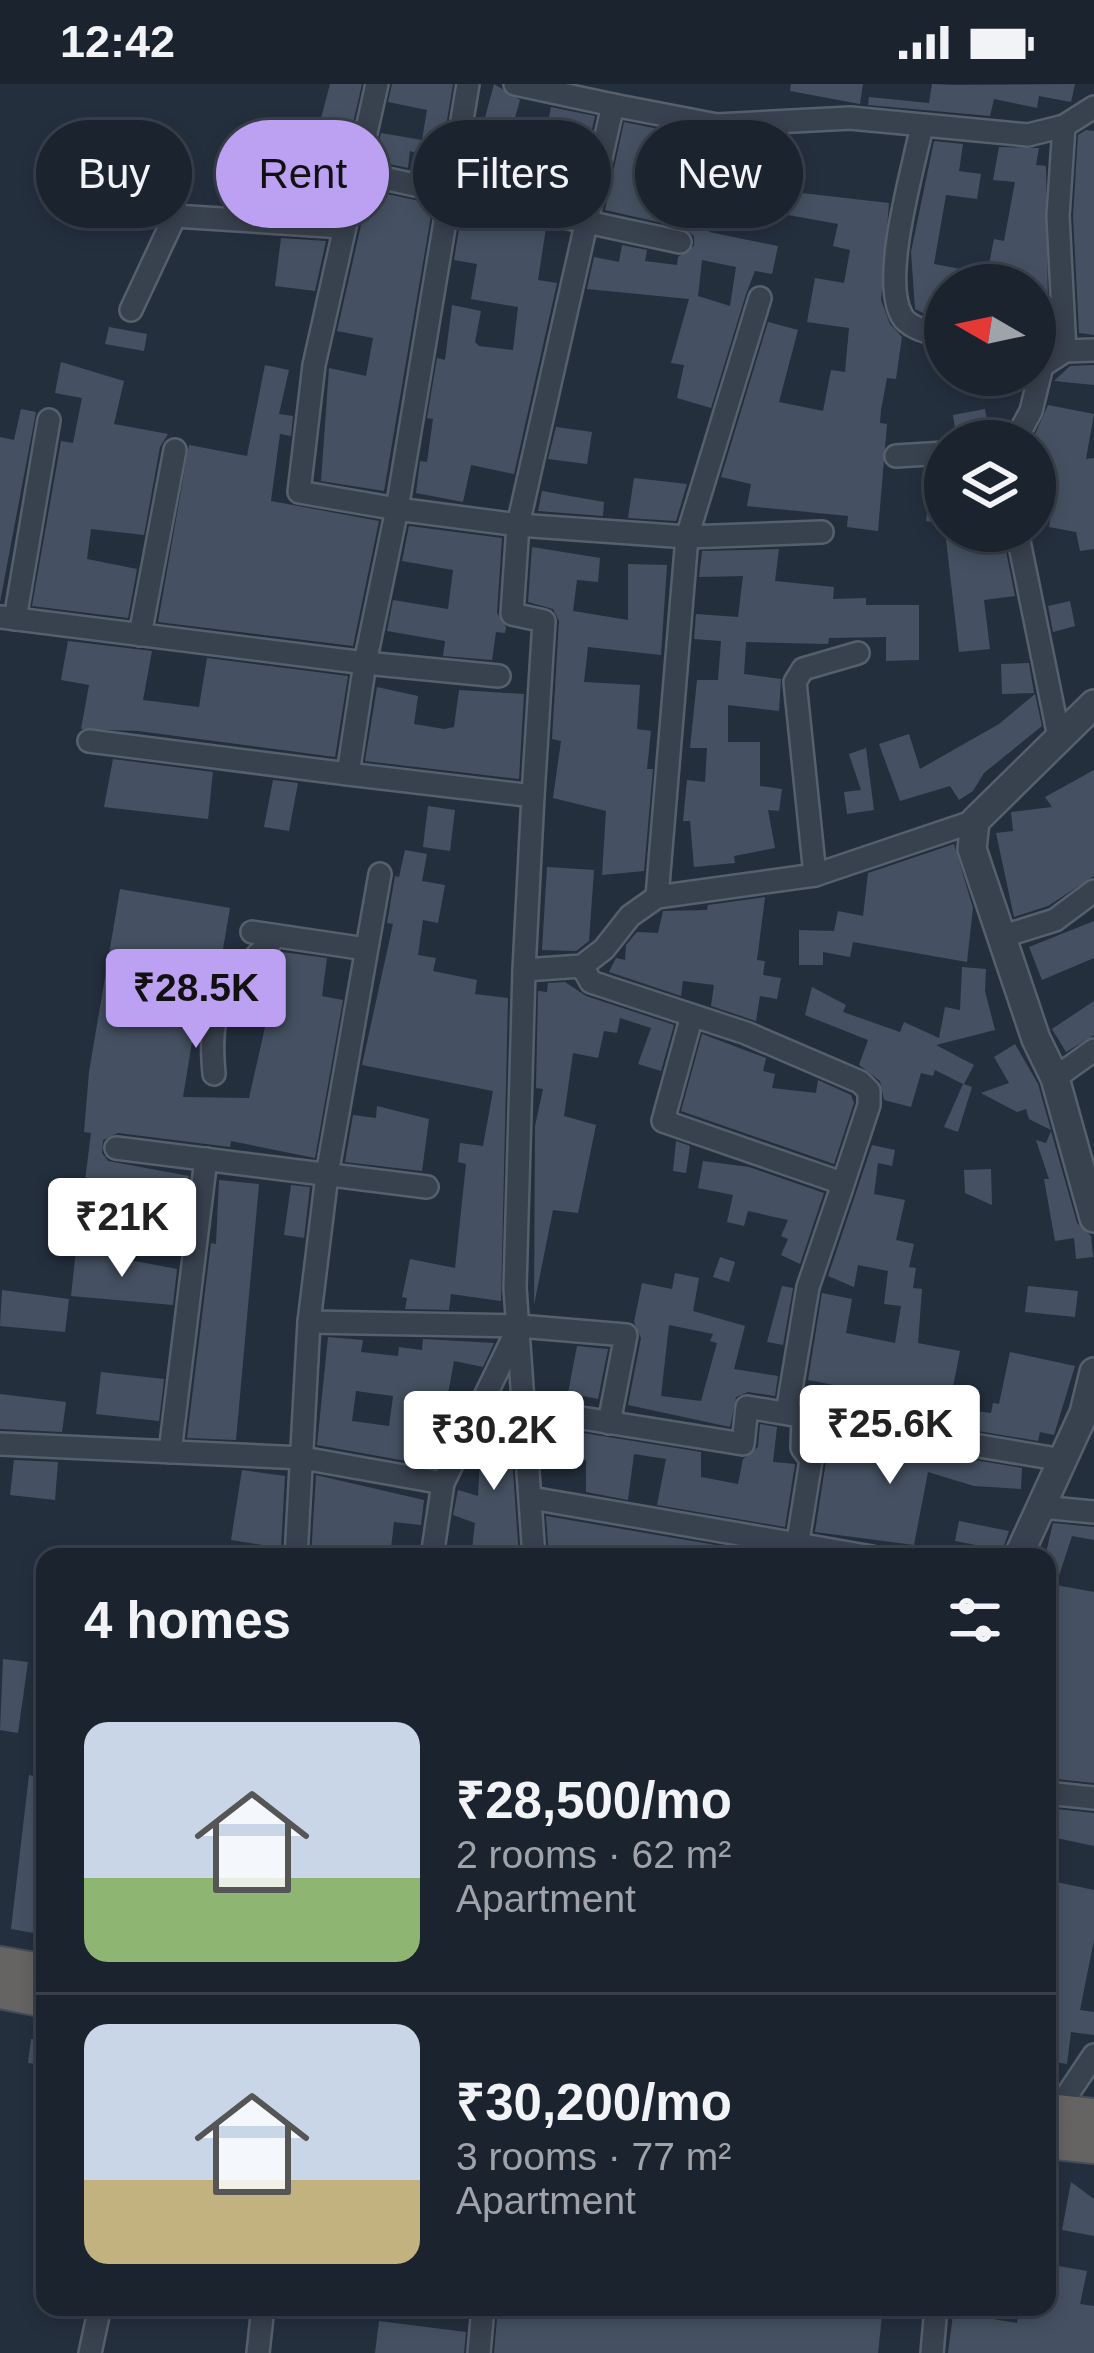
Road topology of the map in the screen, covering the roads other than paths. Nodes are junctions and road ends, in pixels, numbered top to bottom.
1 (377, 84) edge
2 (468, 84) edge
3 (515, 84) edge
4 (584, 91) edge
5 (614, 105) junction
6 (1094, 107) edge
7 (368, 120) edge
8 (463, 120) edge
9 (610, 120) edge
10 (922, 125) junction
11 (1064, 126) junction
12 (216, 218) edge
13 (343, 228) edge
14 (446, 228) edge
15 (585, 228) edge
16 (607, 228) edge
17 (680, 242) dead end
18 (760, 298) dead end
19 (131, 310) dead end
20 (924, 327) edge
21 (1094, 350) edge
22 (1065, 351) junction
23 (1056, 356) edge
24 (49, 420) dead end
25 (175, 451) dead end
26 (924, 454) edge
27 (896, 456) dead end
28 (397, 508) junction
29 (518, 525) junction
30 (822, 532) dead end
31 (687, 537) junction
32 (1021, 552) edge
33 (8, 618) edge
34 (140, 635) junction
35 (858, 653) dead end
36 (364, 663) junction
37 (499, 676) dead end
38 (1094, 704) edge
39 (1059, 737) junction
40 (89, 741) dead end
41 (348, 774) junction
42 (533, 796) junction
43 (975, 821) junction
44 (380, 874) dead end
45 (815, 875) junction
46 (1094, 891) edge
47 (657, 897) junction
48 (251, 932) dead end
49 (276, 936) junction
50 (1004, 936) junction
51 (366, 949) junction
52 (582, 965) junction
53 (524, 970) junction
54 (691, 1019) junction
55 (1094, 1050) edge
56 (214, 1074) dead end
57 (1055, 1078) junction
58 (116, 1148) dead end
59 (206, 1159) junction
60 (327, 1175) junction
61 (1090, 1181) edge
62 (427, 1187) dead end
63 (842, 1190) junction
64 (1094, 1218) edge
65 (309, 1322) junction
66 (519, 1326) junction
67 (1094, 1372) edge
68 (526, 1409) junction
69 (795, 1414) junction
70 (609, 1423) junction
71 (0, 1444) edge
72 (170, 1452) junction
73 (303, 1458) junction
74 (1063, 1460) junction
75 (443, 1483) junction
76 (531, 1498) junction
77 (1041, 1507) junction
78 (1094, 1512) edge
79 (796, 1547) junction
80 (297, 1548) edge
81 (433, 1548) edge
82 (534, 1548) edge
83 (804, 1548) edge
84 (1022, 1548) edge
85 (1056, 1794) edge
86 (1094, 1798) edge
87 (0, 1965) edge
88 (36, 1971) edge
89 (0, 1990) edge
90 (36, 1997) edge
91 (1094, 2055) edge
92 (1056, 2112) edge
93 (1094, 2117) edge
94 (1056, 2120) edge
95 (1056, 2124) edge
96 (1094, 2145) edge
97 (98, 2316) edge
98 (262, 2316) edge
99 (482, 2316) edge
100 (935, 2316) edge
101 (90, 2353) edge
102 (258, 2353) edge
103 (478, 2353) edge
104 (932, 2353) edge

1 - 7 street
2 - 8 street
3 - 4 street
4 - 5 street
5 - 9 street
5 - 10 street
6 - 11 street
10 - 11 street
10 - 20 street
11 - 22 street
12 - 19 street
13 - 28 street
14 - 28 street
15 - 29 street
16 - 17 street
18 - 31 street
21 - 22 street
22 - 23 street
24 - 33 street
25 - 34 street
26 - 27 street
28 - 29 street
28 - 36 street
29 - 31 street
29 - 42 street
30 - 31 street
31 - 47 street
32 - 39 street
33 - 34 street
34 - 36 street
35 - 45 street
36 - 37 street
36 - 41 street
38 - 39 street
39 - 43 street
40 - 41 street
41 - 42 street
42 - 53 street
43 - 45 street
43 - 50 street
44 - 51 street
45 - 47 street
46 - 50 street
47 - 52 street
48 - 49 street
49 - 51 street
49 - 56 street
50 - 57 street
51 - 60 street
52 - 53 street
52 - 54 street
53 - 66 street
54 - 63 street
54 - 63 street
55 - 57 street
57 - 61 street
58 - 59 street
59 - 60 street
59 - 72 street
60 - 62 street
60 - 65 street
61 - 64 street
63 - 69 street
65 - 66 street
65 - 73 street
66 - 68 street
66 - 70 street
66 - 75 street
67 - 74 street
68 - 70 street
68 - 76 street
69 - 70 street
69 - 74 street
69 - 79 street
71 - 72 street
72 - 73 street
73 - 75 street
73 - 80 street
74 - 77 street
75 - 81 street
76 - 79 street
76 - 82 street
77 - 78 street
77 - 84 street
79 - 83 street
85 - 86 street
87 - 88 highway
89 - 90 highway
91 - 92 street
93 - 94 highway
95 - 96 highway
97 - 101 street
98 - 102 street
99 - 103 street
100 - 104 street

